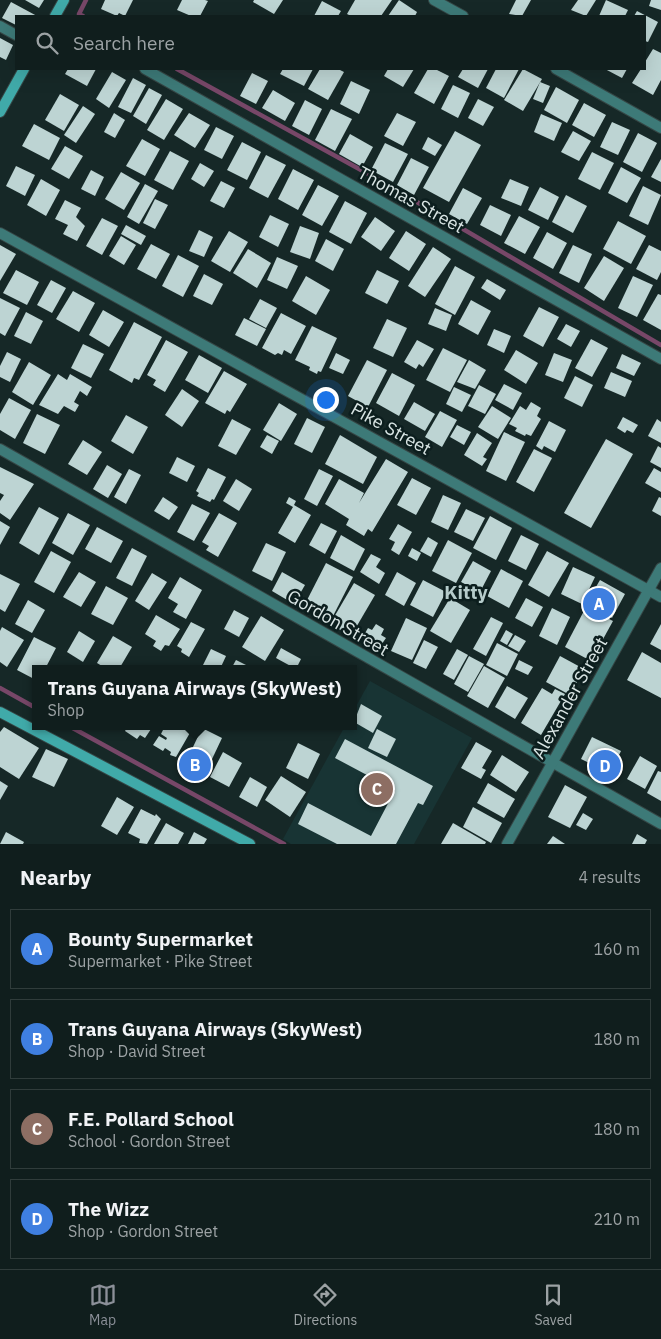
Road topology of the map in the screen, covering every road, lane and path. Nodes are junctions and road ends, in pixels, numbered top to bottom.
1 (64, 0) edge
2 (434, 0) edge
3 (56, 15) edge
4 (461, 15) edge
5 (0, 26) edge
6 (15, 35) edge
7 (23, 70) edge
8 (147, 70) edge
9 (558, 70) edge
10 (0, 112) edge
11 (661, 128) edge
12 (0, 232) edge
13 (661, 359) edge
14 (0, 449) edge
15 (661, 568) edge
16 (649, 590) junction
17 (661, 597) edge
18 (0, 712) edge
19 (32, 729) edge
20 (34, 730) edge
21 (553, 763) junction
22 (661, 824) edge
23 (250, 844) edge
24 (507, 844) edge

1 - 3 street
2 - 4 street
5 - 6 street
7 - 10 street
8 - 13 street, Thomas Street
9 - 11 street
12 - 16 street, Pike Street
14 - 21 street, Gordon Street
15 - 16 street, Alexander Street
16 - 17 street, Pike Street
16 - 21 street, Alexander Street
18 - 19 street
20 - 23 street
21 - 22 street, Gordon Street
21 - 24 street, Alexander Street

